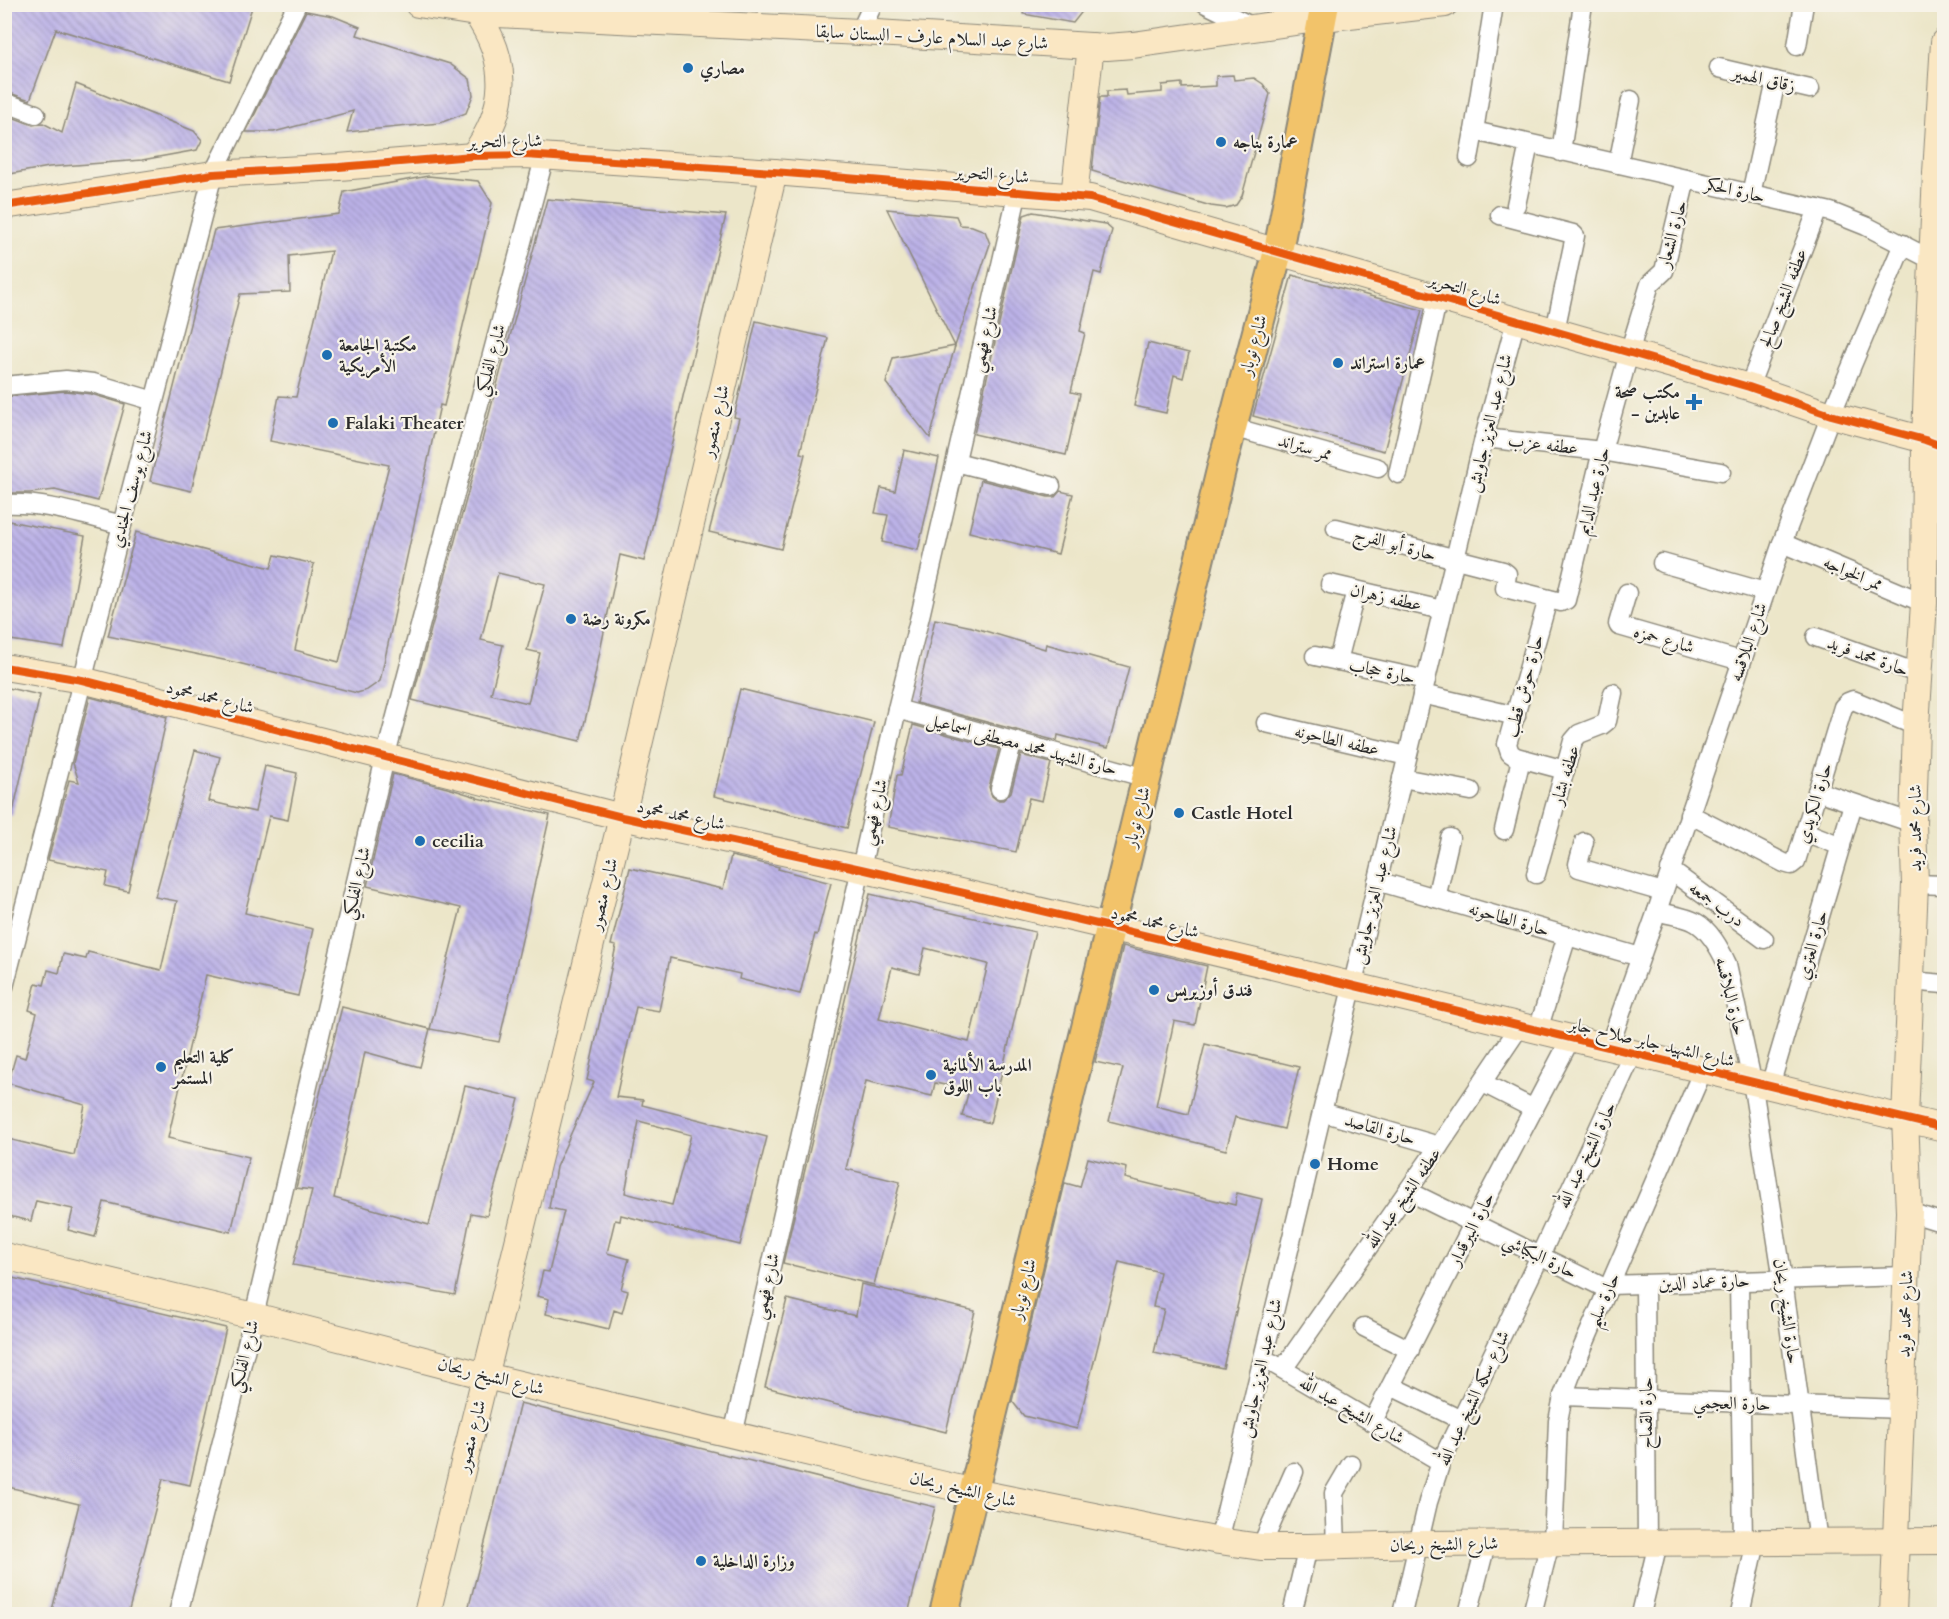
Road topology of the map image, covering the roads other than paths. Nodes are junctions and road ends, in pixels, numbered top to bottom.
1 (297, 4) edge
2 (418, 4) edge
3 (873, 4) edge
4 (1206, 4) edge
5 (1445, 4) edge
6 (1494, 4) edge
7 (1583, 4) edge
8 (1804, 4) edge
9 (463, 9) edge
10 (573, 11) edge
11 (1324, 11) edge
12 (1255, 28) junction
13 (860, 32) junction
14 (1944, 42) edge
15 (1091, 46) junction
16 (1797, 46) dead end
17 (1719, 68) dead end
18 (1776, 81) junction
19 (1810, 89) dead end
20 (1631, 100) dead end
21 (4, 102) edge
22 (36, 114) dead end
23 (1474, 131) junction
24 (1529, 144) junction
25 (1562, 152) junction
26 (545, 155) junction
27 (473, 156) junction
28 (1469, 158) dead end
29 (1618, 164) junction
30 (774, 172) junction
31 (213, 174) junction
32 (1686, 179) junction
33 (1018, 191) junction
34 (1751, 194) junction
35 (1074, 196) junction
36 (1516, 205) dead end
37 (4, 206) edge
38 (1818, 209) junction
39 (1500, 215) dead end
40 (1903, 244) junction
41 (1278, 251) junction
42 (1932, 260) junction
43 (1437, 297) junction
44 (1516, 320) junction
45 (1555, 331) junction
46 (1629, 353) junction
47 (1936, 357) edge
48 (4, 386) edge
49 (1749, 387) junction
50 (154, 401) junction
51 (1831, 415) junction
52 (1232, 427) junction
53 (1484, 438) junction
54 (1935, 443) edge
55 (1602, 451) junction
56 (956, 462) junction
57 (1378, 468) dead end
58 (1721, 472) dead end
59 (1398, 474) dead end
60 (1051, 486) dead end
61 (4, 504) edge
62 (122, 525) junction
63 (1336, 528) dead end
64 (1782, 543) junction
65 (1455, 559) junction
66 (1662, 563) dead end
67 (1330, 584) dead end
68 (1356, 590) junction
69 (1765, 592) junction
70 (1627, 593) dead end
71 (1548, 599) junction
72 (1924, 603) junction
73 (1442, 610) junction
74 (1816, 637) dead end
75 (1314, 656) dead end
76 (1742, 661) junction
77 (1338, 662) junction
78 (4, 667) edge
79 (1920, 675) junction
80 (82, 680) junction
81 (1424, 687) junction
82 (1613, 693) dead end
83 (897, 710) junction
84 (1516, 716) junction
85 (1266, 723) dead end
86 (1916, 726) junction
87 (1014, 741) junction
88 (1407, 756) junction
89 (385, 758) junction
90 (1521, 759) junction
91 (1565, 771) junction
92 (1147, 778) junction
93 (1402, 778) junction
94 (1000, 789) dead end
95 (1471, 791) dead end
96 (1817, 791) junction
97 (1853, 804) junction
98 (1689, 814) junction
99 (621, 817) junction
100 (1913, 823) junction
101 (1504, 830) dead end
102 (1805, 832) junction
103 (1450, 838) dead end
104 (1584, 842) dead end
105 (1841, 846) junction
106 (861, 869) junction
107 (1670, 870) junction
108 (1536, 874) dead end
109 (1377, 881) junction
110 (1915, 884) junction
111 (1944, 885) edge
112 (1663, 892) junction
113 (1436, 898) junction
114 (1657, 911) junction
115 (1110, 927) junction
116 (1567, 936) junction
117 (1764, 939) dead end
118 (1641, 957) junction
119 (1910, 981) junction
120 (1944, 984) edge
121 (1352, 985) junction
122 (4, 987) edge
123 (1529, 1028) junction
124 (1571, 1038) junction
125 (1621, 1050) junction
126 (1703, 1070) junction
127 (1483, 1083) junction
128 (1761, 1083) junction
129 (1534, 1109) junction
130 (1322, 1112) junction
131 (1905, 1118) junction
132 (1944, 1128) edge
133 (1439, 1146) junction
134 (1408, 1191) junction
135 (1909, 1212) junction
136 (1944, 1223) edge
137 (1473, 1224) junction
138 (4, 1256) edge
139 (1540, 1256) junction
140 (1907, 1276) junction
141 (1783, 1280) junction
142 (1738, 1281) junction
143 (1645, 1284) junction
144 (1608, 1287) junction
145 (254, 1316) junction
146 (1364, 1327) dead end
147 (1410, 1350) junction
148 (1263, 1358) junction
149 (1283, 1369) junction
150 (486, 1376) junction
151 (1391, 1386) junction
152 (1563, 1396) junction
153 (1646, 1400) junction
154 (1742, 1403) junction
155 (1800, 1406) junction
156 (1901, 1409) junction
157 (1461, 1420) junction
158 (1373, 1421) junction
159 (733, 1435) junction
160 (1441, 1462) junction
161 (1351, 1464) dead end
162 (1294, 1472) dead end
163 (974, 1492) junction
164 (1219, 1541) junction
165 (1944, 1541) edge
166 (1750, 1542) junction
167 (1818, 1542) junction
168 (1896, 1542) junction
169 (1551, 1543) junction
170 (1653, 1543) junction
171 (1419, 1544) junction
172 (1486, 1544) junction
173 (1336, 1546) junction
174 (1261, 1547) junction
175 (1308, 1547) junction
176 (178, 1614) edge
177 (427, 1614) edge
178 (944, 1614) edge
179 (1292, 1614) edge
180 (1402, 1614) edge
181 (1468, 1614) edge
182 (1532, 1614) edge
183 (1641, 1614) edge
184 (1740, 1614) edge
185 (1893, 1614) edge

1 - 31 street, شارع يوسف الجندي
2 - 9 street, شارع عبد السلام عارف - البستان سابقا
3 - 13 street
4 - 12 street
5 - 11 street, شارع عبد السلام عارف - البستان سابقا
6 - 23 street
7 - 25 street
8 - 16 street
9 - 10 street, شارع عبد السلام عارف - البستان سابقا
9 - 27 street
10 - 13 street, شارع عبد السلام عارف - البستان سابقا
11 - 12 street, شارع عبد السلام عارف - البستان سابقا
11 - 41 main road, شارع نوبار
12 - 15 street, شارع عبد السلام عارف - البستان سابقا
13 - 15 street, شارع عبد السلام عارف - البستان سابقا
14 - 42 street, شارع محمد فريد
15 - 35 street
17 - 18 street, زقاق الهمير
18 - 19 street, زقاق الهمير
18 - 34 street
20 - 29 street
21 - 22 street
23 - 24 street, حارة الحكر
23 - 28 street
24 - 25 street, حارة الحكر
24 - 36 street
25 - 29 street, حارة الحكر
26 - 27 street, شارع التحرير
26 - 30 street, شارع التحرير
26 - 89 street, شارع الفلكي
27 - 31 street, شارع التحرير
29 - 32 street, حارة الحكر
30 - 33 street, شارع التحرير
30 - 99 street, شارع منصور
31 - 37 street, شارع التحرير
31 - 50 street, شارع يوسف الجندي
32 - 34 street, حارة الحكر
32 - 46 street, حارة الشعار
33 - 35 street, شارع التحرير
33 - 56 street, شارع فهمي
34 - 38 street, حارة الحكر
35 - 41 street, شارع التحرير
38 - 40 street, حارة الحكر
38 - 49 street, عطفه الشيخ صالح
39 - 45 street
40 - 42 street, حارة الحكر
40 - 51 street, شارع البلاقسه
41 - 43 street, شارع التحرير
41 - 52 main road, شارع نوبار
42 - 47 street, شارع محمد فريد
43 - 44 street, شارع التحرير
43 - 59 street
44 - 45 street, شارع التحرير
44 - 53 street, شارع عبد العزيز جاويش
45 - 46 street, شارع التحرير
46 - 49 street, شارع التحرير
46 - 55 street, حارة عبد الدايم
47 - 54 street, شارع محمد فريد
48 - 50 street
49 - 51 street, شارع التحرير
50 - 62 street, شارع يوسف الجندي
51 - 54 street, شارع التحرير
51 - 64 street, شارع البلاقسه
52 - 57 street, ممر ستراند
52 - 92 main road, شارع نوبار
53 - 55 street, عطفه عزب
53 - 65 street, شارع عبد العزيز جاويش
54 - 72 street, شارع محمد فريد
55 - 58 street, عطفه عزب
55 - 71 street, حارة عبد الدايم
56 - 60 street
56 - 83 street, شارع فهمي
61 - 62 street
62 - 80 street, شارع يوسف الجندي
63 - 65 street, حارة أبو الفرج
64 - 69 street, شارع البلاقسه
64 - 72 street, ممر الخواجه
65 - 71 street, حارة أبو الفرج
65 - 73 street, شارع عبد العزيز جاويش
66 - 69 street
67 - 68 street, عطفه زهران
68 - 73 street, عطفه زهران
68 - 77 street, حارة حجاب
69 - 76 street, شارع البلاقسه
70 - 76 street, شارع حمزه
71 - 84 street, حارة حوش قطب
72 - 79 street, شارع محمد فريد
73 - 81 street, شارع عبد العزيز جاويش
74 - 79 street, حارة محمد فريد
75 - 77 street, حارة حجاب
76 - 98 street, شارع البلاقسه
77 - 81 street, حارة حجاب
78 - 80 street, شارع محمد محمود
79 - 86 street, شارع محمد فريد
80 - 89 street, شارع محمد محمود
80 - 122 street, شارع يوسف الجندي
81 - 84 street
81 - 88 street, شارع عبد العزيز جاويش
82 - 91 street, عطفه بشار
83 - 87 street, حارة الشهيد محمد مصطفى اسماعيل
83 - 106 street, شارع فهمي
84 - 90 street, حارة حوش قطب
85 - 88 street, عطفه الطاحونه
86 - 96 street, حارة الكريدي
86 - 100 street, شارع محمد فريد
87 - 92 street, حارة الشهيد محمد مصطفى اسماعيل
87 - 94 street
88 - 93 street, شارع عبد العزيز جاويش
89 - 99 street, شارع محمد محمود
89 - 145 street, شارع الفلكي
90 - 91 street, حارة حوش قطب
90 - 101 street
91 - 108 street, عطفه بشار
92 - 115 main road, شارع نوبار
93 - 95 street
93 - 109 street, شارع عبد العزيز جاويش
96 - 97 street
96 - 102 street, حارة الكريدي
97 - 100 street
97 - 105 street, حارة العتري
98 - 102 street, حارة الكريدي
98 - 107 street, شارع البلاقسه
99 - 106 street, شارع محمد محمود
99 - 150 street, شارع منصور
100 - 110 street, شارع محمد فريد
102 - 105 street
103 - 113 street
104 - 112 street
105 - 128 street, حارة العتري
106 - 115 street, شارع محمد محمود
106 - 159 street, شارع فهمي
107 - 112 street, شارع البلاقسه
107 - 117 street, درب جمعه
109 - 113 street, حارة الطاحونه
109 - 121 street, شارع عبد العزيز جاويش
110 - 111 street
110 - 119 street, شارع محمد فريد
112 - 114 street, شارع البلاقسه
113 - 116 street, حارة الطاحونه
114 - 118 street, شارع البلاقسه
114 - 128 street, حارة البلاقسه
115 - 121 street, شارع محمد محمود
115 - 163 main road, شارع نوبار
116 - 118 street, حارة الطاحونه
116 - 123 street, عطفه الشيخ عبد الله
118 - 125 street, شارع البلاقسه
119 - 120 street
119 - 131 street, شارع محمد فريد
121 - 123 street, شارع الشهيد جابر صلاح جابر
121 - 130 street, شارع عبد العزيز جاويش
123 - 124 street, شارع الشهيد جابر صلاح جابر
123 - 127 street, عطفه الشيخ عبد الله
124 - 125 street, شارع الشهيد جابر صلاح جابر
124 - 129 street, حارة البيرقدار
125 - 126 street, شارع الشهيد جابر صلاح جابر
125 - 139 street, حارة الشيخ عبد الله
126 - 128 street, شارع الشهيد جابر صلاح جابر
126 - 144 street, حارة سليم
127 - 129 street
127 - 133 street, عطفه الشيخ عبد الله
128 - 131 street, شارع الشهيد جابر صلاح جابر
128 - 141 street, حارة الشيخ ريحان
129 - 137 street, حارة البيرقدار
130 - 133 street, حارة القاصد
130 - 148 street, شارع عبد العزيز جاويش
131 - 132 street, شارع الشهيد جابر صلاح جابر
131 - 135 street, شارع محمد فريد
133 - 134 street, عطفه الشيخ عبد الله
134 - 137 street, حارة البكباشي
134 - 149 street, عطفه الشيخ عبد الله
135 - 136 street
135 - 140 street, شارع محمد فريد
137 - 139 street, حارة البكباشي
137 - 147 street, حارة البيرقدار
138 - 145 street, شارع الشيخ ريحان
139 - 144 street, حارة البكباشي
139 - 157 street, شارع سكه الشيخ عبد الله
140 - 141 street, حارة عماد الدين
140 - 156 street, شارع محمد فريد
141 - 142 street, حارة عماد الدين
141 - 155 street, حارة الشيخ ريحان
142 - 143 street, حارة عماد الدين
142 - 154 street
143 - 144 street, حارة عماد الدين
143 - 153 street, حارة القماح
144 - 152 street, حارة سليم
145 - 150 street, شارع الشيخ ريحان
145 - 176 street, شارع الفلكي
146 - 147 street
147 - 151 street, حارة البيرقدار
148 - 149 street, شارع الشيخ عبد الله
148 - 164 street, شارع عبد العزيز جاويش
149 - 158 street, شارع الشيخ عبد الله
150 - 159 street, شارع الشيخ ريحان
150 - 177 street, شارع منصور
151 - 157 street
151 - 158 street, حارة البيرقدار
152 - 153 street, حارة العجمي
152 - 169 street, حارة سليم
153 - 154 street, حارة العجمي
153 - 170 street, حارة القماح
154 - 155 street, حارة العجمي
154 - 166 street
155 - 156 street, حارة العجمي
155 - 167 street, حارة الشيخ ريحان
156 - 168 street, شارع محمد فريد
157 - 160 street, شارع سكه الشيخ عبد الله
158 - 160 street, شارع الشيخ عبد الله
159 - 163 street, شارع الشيخ ريحان
160 - 171 street, شارع سكه الشيخ عبد الله
161 - 173 street
162 - 174 street
163 - 164 street, شارع الشيخ ريحان
163 - 178 main road, شارع نوبار
164 - 174 street, شارع الشيخ ريحان
165 - 168 street, شارع الشيخ ريحان
166 - 167 street, شارع الشيخ ريحان
166 - 170 street, شارع الشيخ ريحان
166 - 184 street
167 - 168 street, شارع الشيخ ريحان
168 - 185 street, شارع محمد فريد
169 - 170 street, شارع الشيخ ريحان
169 - 172 street, شارع الشيخ ريحان
169 - 182 street, حارة سليم
170 - 183 street, حارة القماح
171 - 172 street, شارع الشيخ ريحان
171 - 173 street, شارع الشيخ ريحان
171 - 180 street, شارع سكه الشيخ عبد الله
172 - 181 street
173 - 175 street, شارع الشيخ ريحان
174 - 175 street, شارع الشيخ ريحان
175 - 179 street

